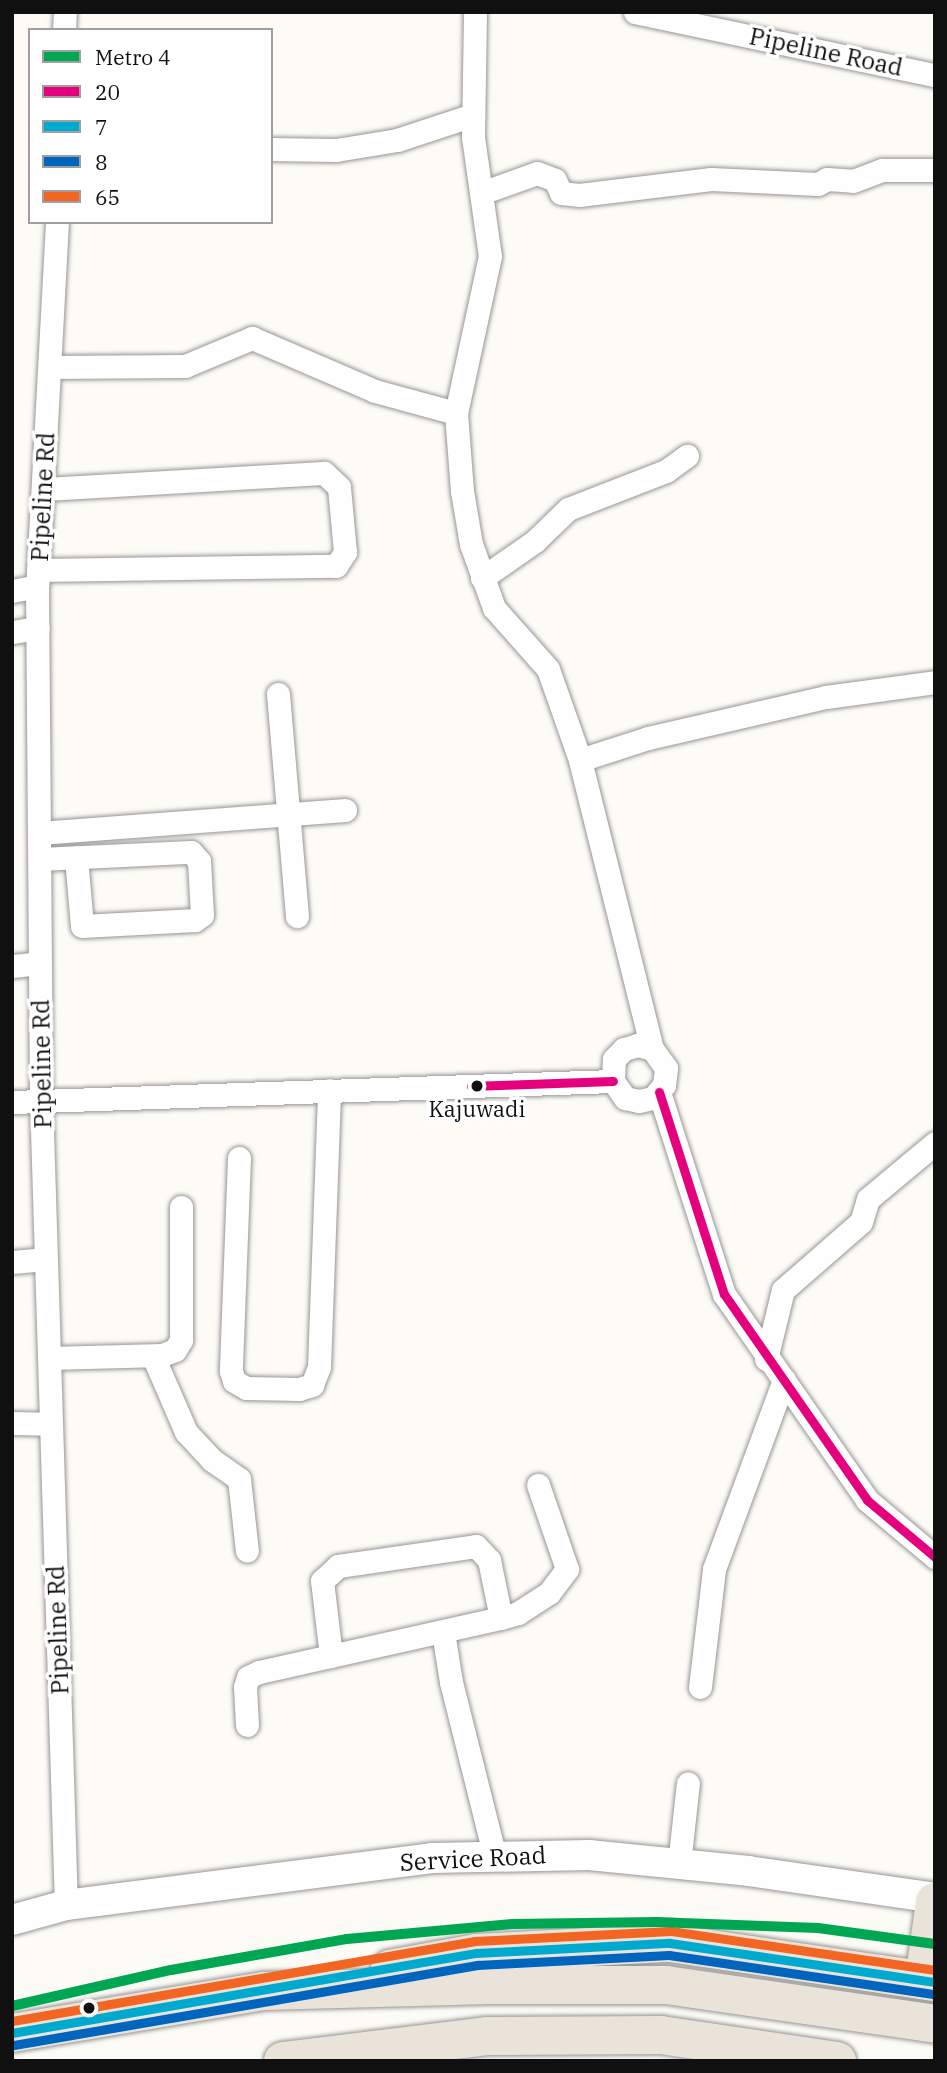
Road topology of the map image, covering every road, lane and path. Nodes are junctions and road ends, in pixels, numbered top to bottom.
1 (475, 12) edge
2 (635, 12) edge
3 (935, 75) edge
4 (473, 115) junction
5 (273, 149) edge
6 (935, 170) edge
7 (484, 192) junction
8 (57, 224) edge
9 (50, 367) junction
10 (456, 413) junction
11 (687, 456) dead end
12 (43, 489) junction
13 (38, 578) junction
14 (482, 578) junction
15 (12, 591) edge
16 (38, 628) junction
17 (12, 632) edge
18 (935, 682) edge
19 (278, 694) dead end
20 (580, 760) junction
21 (345, 810) dead end
22 (289, 815) junction
23 (39, 833) junction
24 (76, 857) junction
25 (40, 859) junction
26 (297, 916) dead end
27 (40, 962) junction
28 (12, 966) edge
29 (652, 1049) junction
30 (613, 1081) junction
31 (329, 1090) junction
32 (660, 1092) junction
33 (41, 1098) junction
34 (12, 1102) edge
35 (935, 1143) edge
36 (239, 1158) dead end
37 (181, 1208) dead end
38 (46, 1259) junction
39 (12, 1262) edge
40 (153, 1356) junction
41 (49, 1358) junction
42 (766, 1359) junction
43 (784, 1380) junction
44 (12, 1423) edge
45 (51, 1424) junction
46 (538, 1485) dead end
47 (247, 1551) dead end
48 (935, 1557) edge
49 (501, 1618) junction
50 (443, 1632) junction
51 (331, 1656) junction
52 (700, 1687) dead end
53 (247, 1725) dead end
54 (688, 1783) dead end
55 (495, 1857) junction
56 (678, 1864) junction
57 (935, 1900) edge
58 (66, 1905) junction
59 (12, 1920) edge
60 (929, 1981) edge
61 (264, 1992) junction
62 (935, 2024) edge
63 (12, 2033) edge
64 (283, 2061) edge
65 (837, 2061) edge

1 - 4 street
2 - 3 street, Pipeline Road
4 - 5 street
4 - 7 street
6 - 7 street
7 - 10 street
8 - 9 street, Pipeline Rd
9 - 10 street
9 - 12 street, Pipeline Rd
10 - 14 street
11 - 14 street
12 - 13 street, Pipeline Rd
12 - 13 street
13 - 15 street
13 - 16 street, Pipeline Rd
14 - 20 street
16 - 17 street
16 - 23 street, Pipeline Rd
18 - 20 street
19 - 22 street
20 - 29 street
21 - 22 street
22 - 23 street
22 - 26 street
23 - 25 street, Pipeline Rd
24 - 24 street
24 - 25 street
25 - 27 street, Pipeline Rd
27 - 28 street
27 - 33 street, Pipeline Rd
29 - 30 street
29 - 32 street
30 - 31 street
30 - 32 street
31 - 33 street
31 - 36 street
32 - 42 street
33 - 34 street
33 - 38 street, Pipeline Rd
35 - 42 street
37 - 40 street
38 - 39 street
38 - 41 street, Pipeline Rd
40 - 41 street
40 - 47 street
41 - 45 street, Pipeline Rd
42 - 43 street
43 - 48 street
43 - 52 street
44 - 45 street
45 - 58 street, Pipeline Rd
46 - 49 street
49 - 50 street
49 - 51 street
50 - 51 street
50 - 55 street
51 - 53 street
54 - 56 street
55 - 56 street, Service Road
55 - 58 street, Service Road
56 - 57 street, Service Road
57 - 60 highway
58 - 59 street, Service Road
60 - 61 highway
61 - 62 highway
61 - 63 highway
64 - 65 highway

